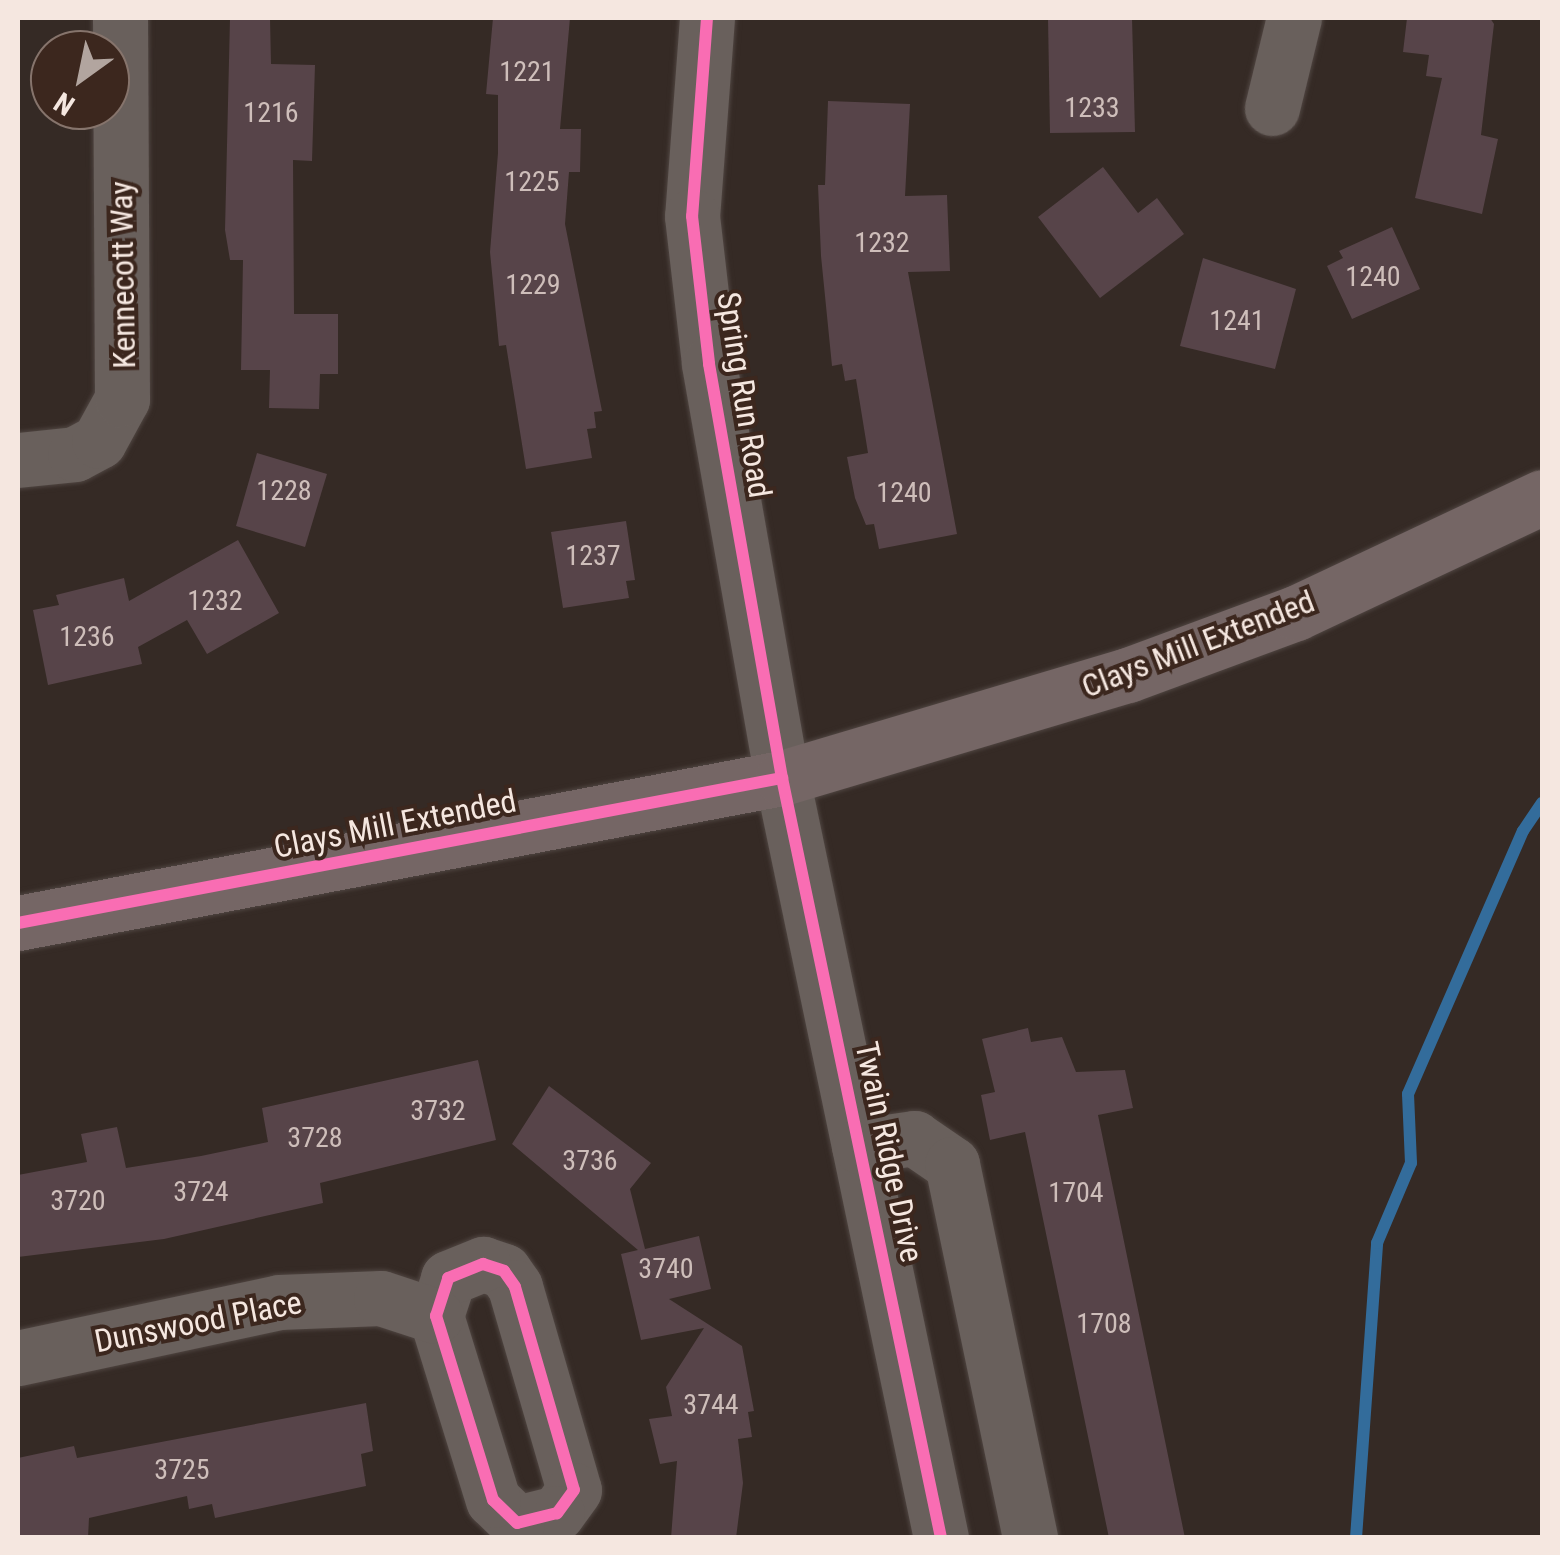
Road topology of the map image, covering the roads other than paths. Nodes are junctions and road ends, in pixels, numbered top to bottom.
1 (120, 18) edge
2 (707, 18) edge
3 (1294, 18) edge
4 (1272, 108) dead end
5 (18, 460) edge
6 (1542, 497) edge
7 (782, 778) junction
8 (18, 923) edge
9 (860, 1146) junction
10 (436, 1316) dead end
11 (18, 1358) edge
12 (941, 1538) edge
13 (1030, 1538) edge

1 - 5 street, Kennecott Way
2 - 7 street, Spring Run Road
3 - 4 street
6 - 7 main road, Clays Mill Extended
7 - 8 main road, Clays Mill Extended
7 - 9 street, Twain Ridge Drive
9 - 12 street, Twain Ridge Drive
9 - 13 street
10 - 11 street, Dunswood Place

